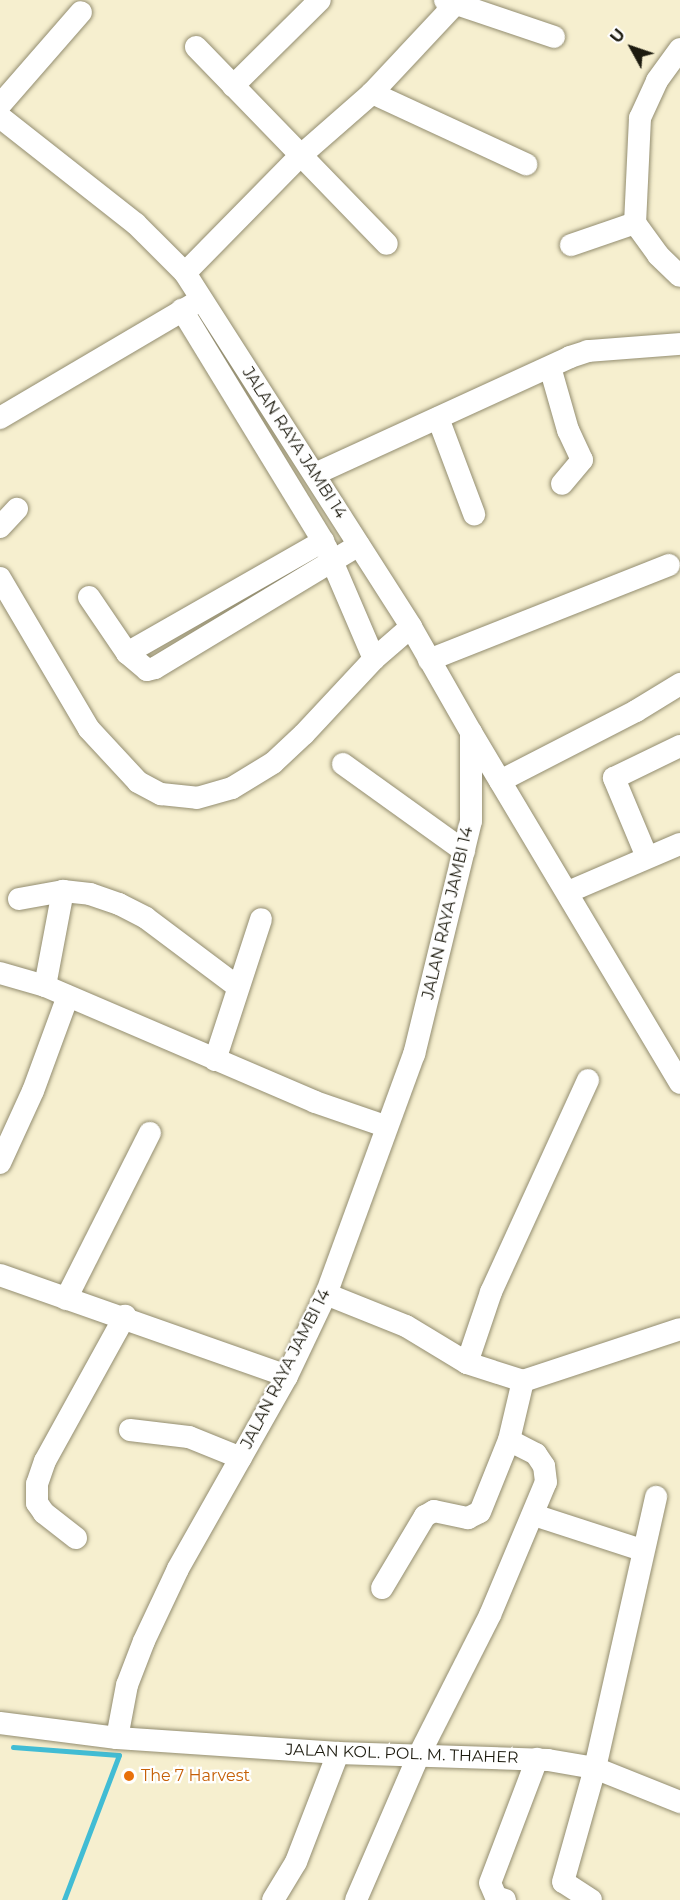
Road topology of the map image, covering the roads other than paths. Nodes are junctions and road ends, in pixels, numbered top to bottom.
1 (321, 0) edge
2 (454, 1) edge
3 (81, 12) dead end
4 (554, 37) dead end
5 (196, 47) dead end
6 (680, 49) edge
7 (233, 86) junction
8 (372, 93) junction
9 (0, 105) edge
10 (0, 117) edge
11 (299, 157) junction
12 (526, 164) dead end
13 (635, 223) junction
14 (387, 244) dead end
15 (571, 245) dead end
16 (185, 273) junction
17 (680, 276) edge
18 (201, 299) junction
19 (182, 310) junction
20 (680, 344) edge
21 (550, 367) junction
22 (0, 418) edge
23 (438, 418) junction
24 (315, 474) junction
25 (562, 484) dead end
26 (17, 510) dead end
27 (474, 514) dead end
28 (0, 527) edge
29 (359, 546) junction
30 (328, 551) junction
31 (669, 565) dead end
32 (0, 579) edge
33 (90, 597) dead end
34 (411, 627) junction
35 (374, 659) junction
36 (429, 660) junction
37 (680, 684) edge
38 (471, 732) junction
39 (680, 746) edge
40 (343, 764) dead end
41 (500, 780) junction
42 (680, 844) edge
43 (464, 851) junction
44 (647, 857) junction
45 (63, 891) junction
46 (568, 892) junction
47 (19, 899) dead end
48 (261, 919) dead end
49 (0, 972) edge
50 (45, 986) junction
51 (238, 987) junction
52 (68, 996) junction
53 (215, 1060) junction
54 (588, 1080) dead end
55 (680, 1083) edge
56 (385, 1126) junction
57 (150, 1133) dead end
58 (0, 1163) edge
59 (0, 1275) edge
60 (326, 1294) junction
61 (66, 1299) junction
62 (125, 1316) junction
63 (680, 1329) edge
64 (467, 1363) junction
65 (287, 1376) junction
66 (524, 1381) junction
67 (130, 1430) dead end
68 (509, 1440) junction
69 (241, 1458) junction
70 (656, 1497) dead end
71 (534, 1515) junction
72 (76, 1538) dead end
73 (642, 1550) junction
74 (382, 1588) dead end
75 (0, 1723) edge
76 (117, 1738) junction
77 (338, 1753) junction
78 (418, 1757) junction
79 (537, 1759) junction
80 (595, 1768) junction
81 (680, 1802) edge
82 (273, 1900) edge
83 (356, 1900) edge
84 (506, 1900) edge
85 (591, 1900) edge

1 - 7 street
2 - 4 street
2 - 8 street
3 - 9 street
5 - 7 street
6 - 13 street
7 - 11 street
8 - 11 street
8 - 12 street
10 - 16 street, JALAN RAYA JAMBI 14
11 - 14 street
11 - 16 street
13 - 15 street
13 - 17 street
16 - 18 street, JALAN RAYA JAMBI 14
18 - 19 street
18 - 24 street, JALAN RAYA JAMBI 14
19 - 22 street
19 - 30 street
20 - 21 street
21 - 23 street
21 - 25 street
23 - 24 street
23 - 27 street
24 - 29 street, JALAN RAYA JAMBI 14
26 - 28 street
29 - 30 street
29 - 34 street, JALAN RAYA JAMBI 14
30 - 33 street
30 - 35 street
31 - 36 street
32 - 35 street
34 - 35 street
34 - 36 street, JALAN RAYA JAMBI 14
36 - 38 street, JALAN RAYA JAMBI 14
37 - 41 street
38 - 41 street
38 - 43 street, JALAN RAYA JAMBI 14
39 - 44 street
40 - 43 street
41 - 46 street
42 - 44 street
43 - 56 street, JALAN RAYA JAMBI 14
44 - 46 street
45 - 47 street
45 - 50 street
45 - 51 street
46 - 55 street
48 - 51 street
49 - 50 street
50 - 52 street
51 - 53 street
52 - 53 street
52 - 58 street
53 - 56 street
54 - 64 street
56 - 60 street, JALAN RAYA JAMBI 14
57 - 61 street
59 - 61 street
60 - 64 street
60 - 65 street, JALAN RAYA JAMBI 14
61 - 62 street
62 - 65 street
62 - 72 street
63 - 66 street
64 - 66 street
65 - 69 street, JALAN RAYA JAMBI 14
66 - 68 street
67 - 69 street
68 - 71 street
68 - 74 street
69 - 76 street, JALAN RAYA JAMBI 14
70 - 73 street
71 - 73 street
71 - 78 street
73 - 80 street
75 - 76 street, JALAN KOL. POL. M. THAHER
76 - 77 street, JALAN KOL. POL. M. THAHER
77 - 78 street, JALAN KOL. POL. M. THAHER
77 - 82 street
78 - 79 street, JALAN KOL. POL. M. THAHER
78 - 83 street
79 - 80 street, JALAN KOL. POL. M. THAHER
79 - 84 street
80 - 81 street, JALAN KOL. POL. M. THAHER
80 - 85 street

